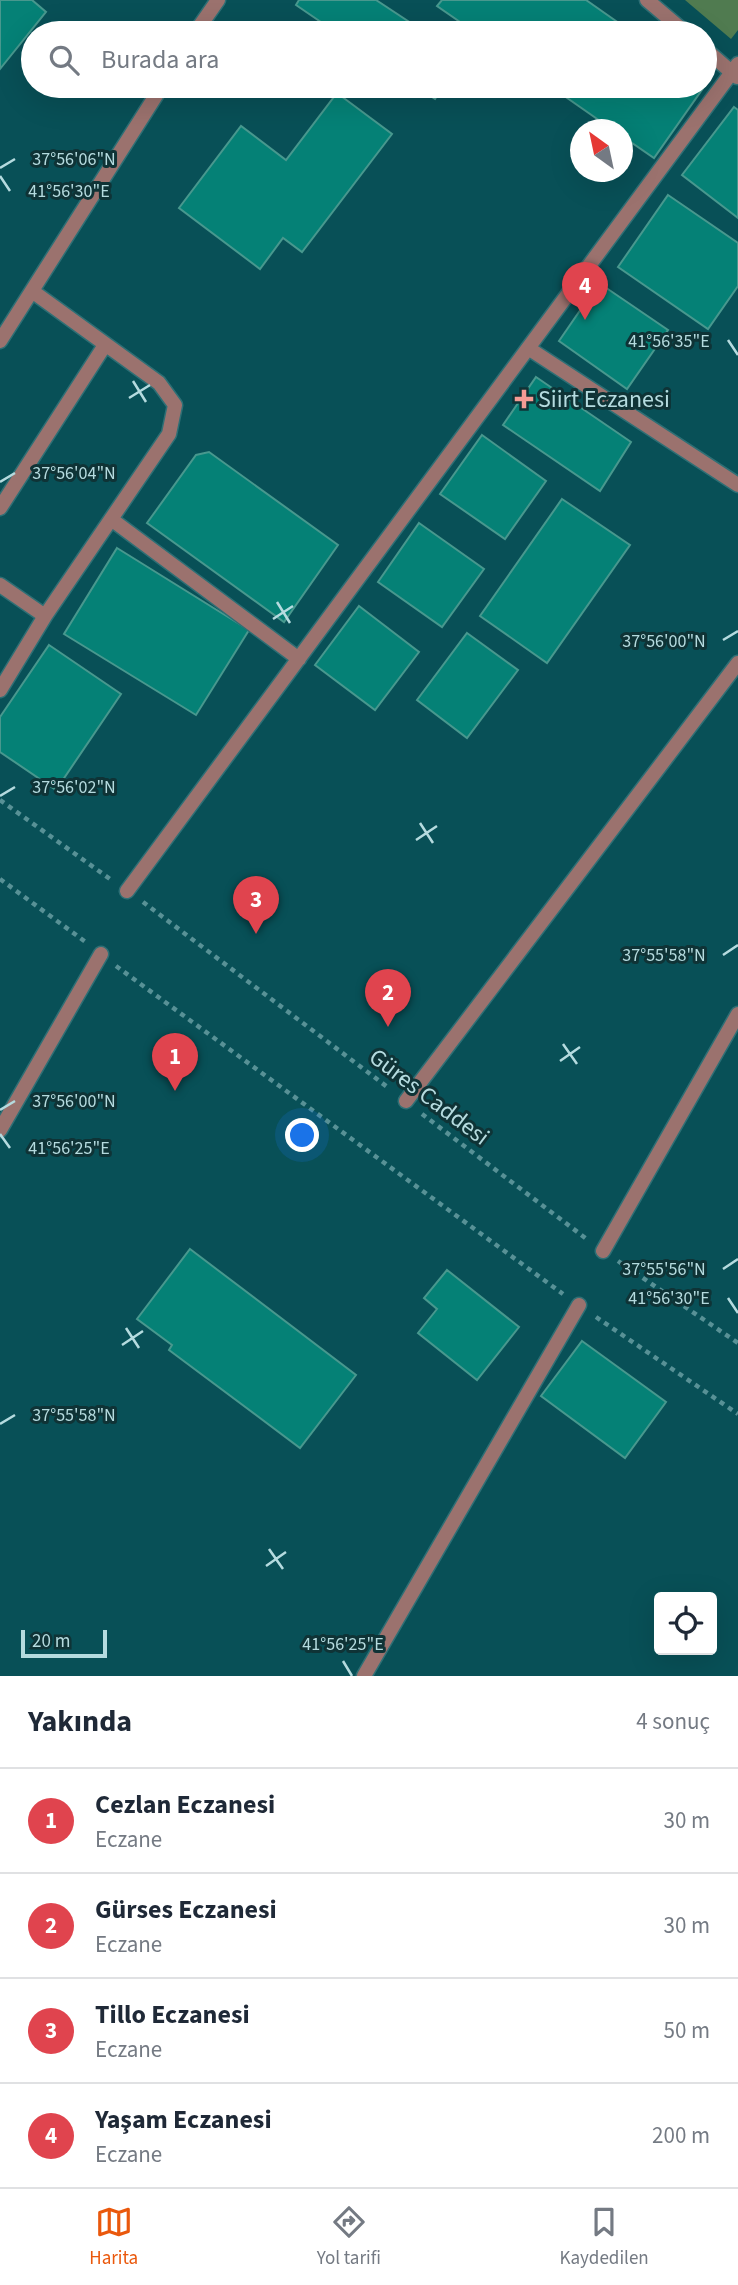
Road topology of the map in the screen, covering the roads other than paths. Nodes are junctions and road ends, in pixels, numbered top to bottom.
1 (219, 0) edge
2 (647, 0) edge
3 (204, 21) edge
4 (672, 21) edge
5 (717, 58) edge
6 (736, 71) edge
7 (717, 96) edge
8 (154, 98) edge
9 (716, 98) edge
10 (32, 291) junction
11 (0, 341) edge
12 (105, 345) junction
13 (528, 348) junction
14 (738, 485) edge
15 (0, 508) edge
16 (111, 519) junction
17 (0, 585) edge
18 (45, 616) junction
19 (299, 659) junction
20 (738, 663) edge
21 (0, 690) edge
22 (127, 891) road end
23 (101, 954) road end
24 (738, 1014) edge
25 (406, 1101) road end
26 (0, 1130) edge
27 (603, 1251) road end
28 (579, 1305) road end
29 (364, 1676) edge

1 - 3 street
2 - 4 street
5 - 6 street
6 - 7 street
8 - 10 street
9 - 13 street
10 - 11 street
10 - 12 street
12 - 15 street
12 - 16 street
13 - 14 street
13 - 19 street
16 - 18 street
16 - 19 street
17 - 18 street
18 - 21 street
19 - 22 street
20 - 25 street
23 - 26 street
24 - 27 street
28 - 29 street

